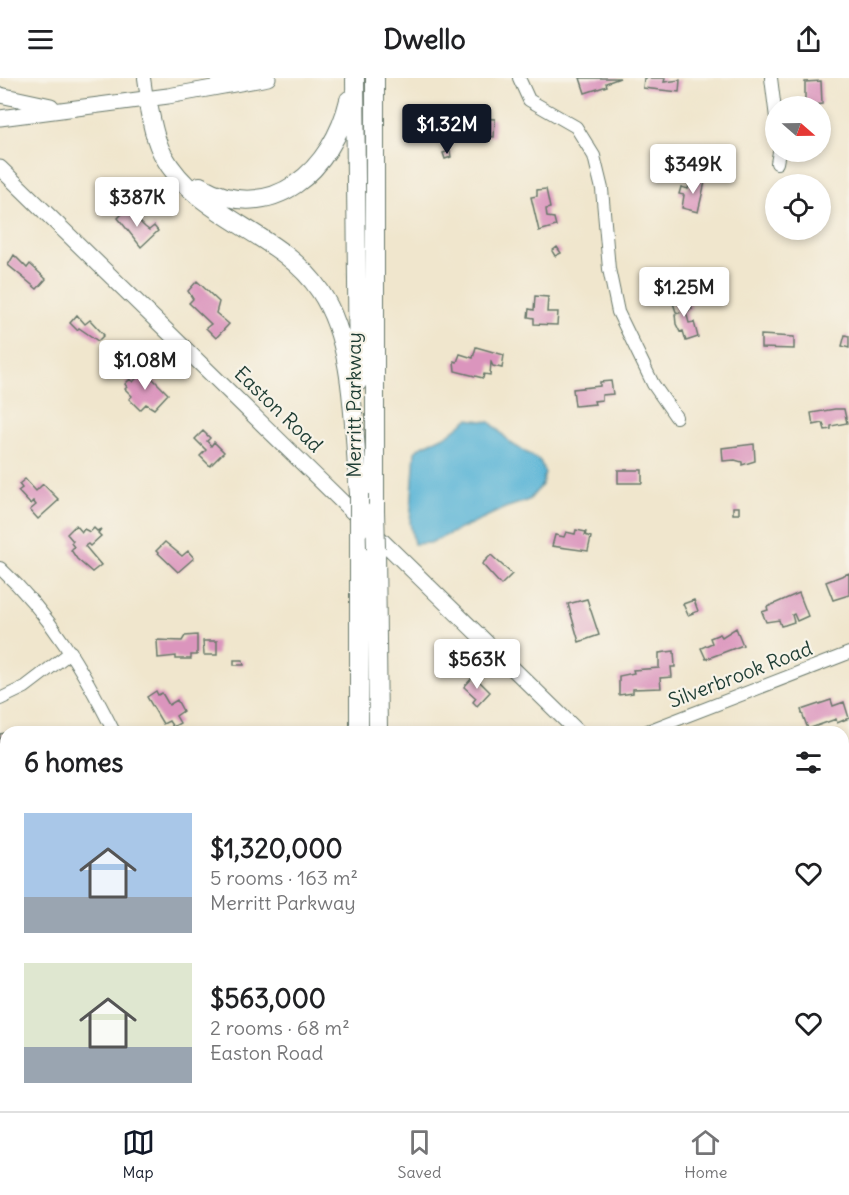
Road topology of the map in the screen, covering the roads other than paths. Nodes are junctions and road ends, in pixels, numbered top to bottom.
1 (144, 78) edge
2 (268, 78) edge
3 (354, 78) edge
4 (375, 78) edge
5 (519, 78) edge
6 (771, 78) edge
7 (0, 95) edge
8 (773, 96) edge
9 (147, 99) junction
10 (60, 108) junction
11 (0, 118) edge
12 (0, 168) edge
13 (174, 170) junction
14 (676, 417) dead end
15 (359, 494) junction
16 (0, 568) edge
17 (71, 652) junction
18 (849, 653) edge
19 (0, 699) edge
20 (111, 726) edge
21 (359, 726) edge
22 (378, 726) edge
23 (572, 726) edge
24 (660, 726) edge

1 - 9 street
2 - 9 main road
3 - 13 highway
3 - 15 highway, Merritt Parkway
4 - 22 highway, Merritt Parkway, bridge
5 - 14 street
6 - 8 street
7 - 10 main road
9 - 10 main road
9 - 13 highway
10 - 11 main road
12 - 23 main road, Easton Road
13 - 15 highway
15 - 21 highway, Merritt Parkway, bridge
16 - 17 street
17 - 19 street
17 - 20 street
18 - 24 street, Silverbrook Road

